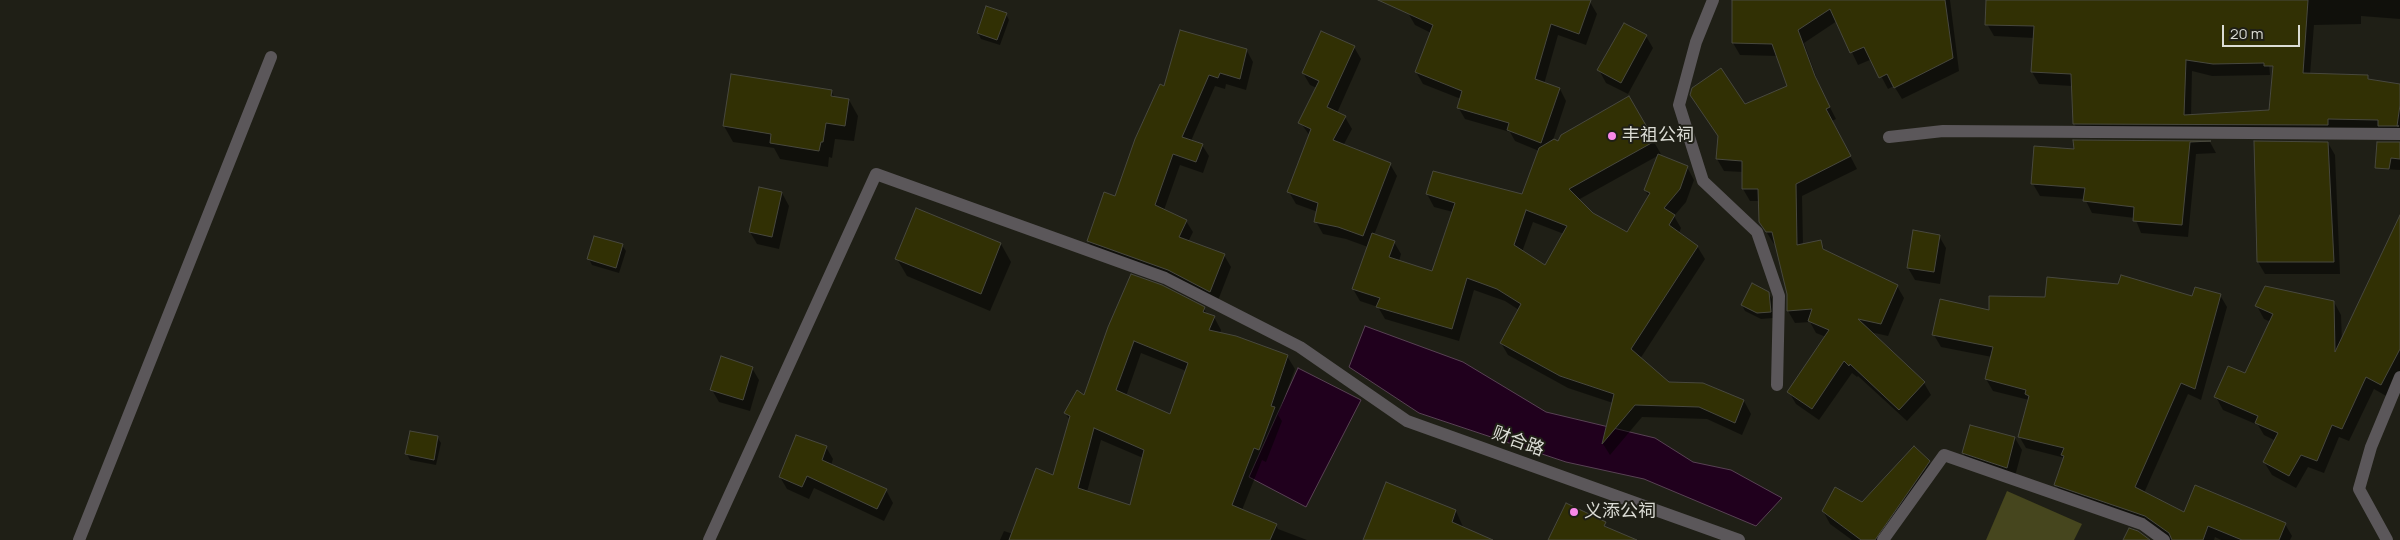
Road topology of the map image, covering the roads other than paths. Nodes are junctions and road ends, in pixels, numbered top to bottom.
1 (1713, 0) edge
2 (271, 57) dead end
3 (2400, 134) edge
4 (1889, 137) dead end
5 (2400, 377) edge
6 (1777, 385) dead end
7 (79, 540) edge
8 (709, 540) edge
9 (1739, 540) edge
10 (1884, 540) edge
11 (2164, 540) edge
12 (2387, 540) edge

1 - 6 street
2 - 7 street
3 - 4 street
5 - 12 street
8 - 9 street, 财合路
10 - 11 street

